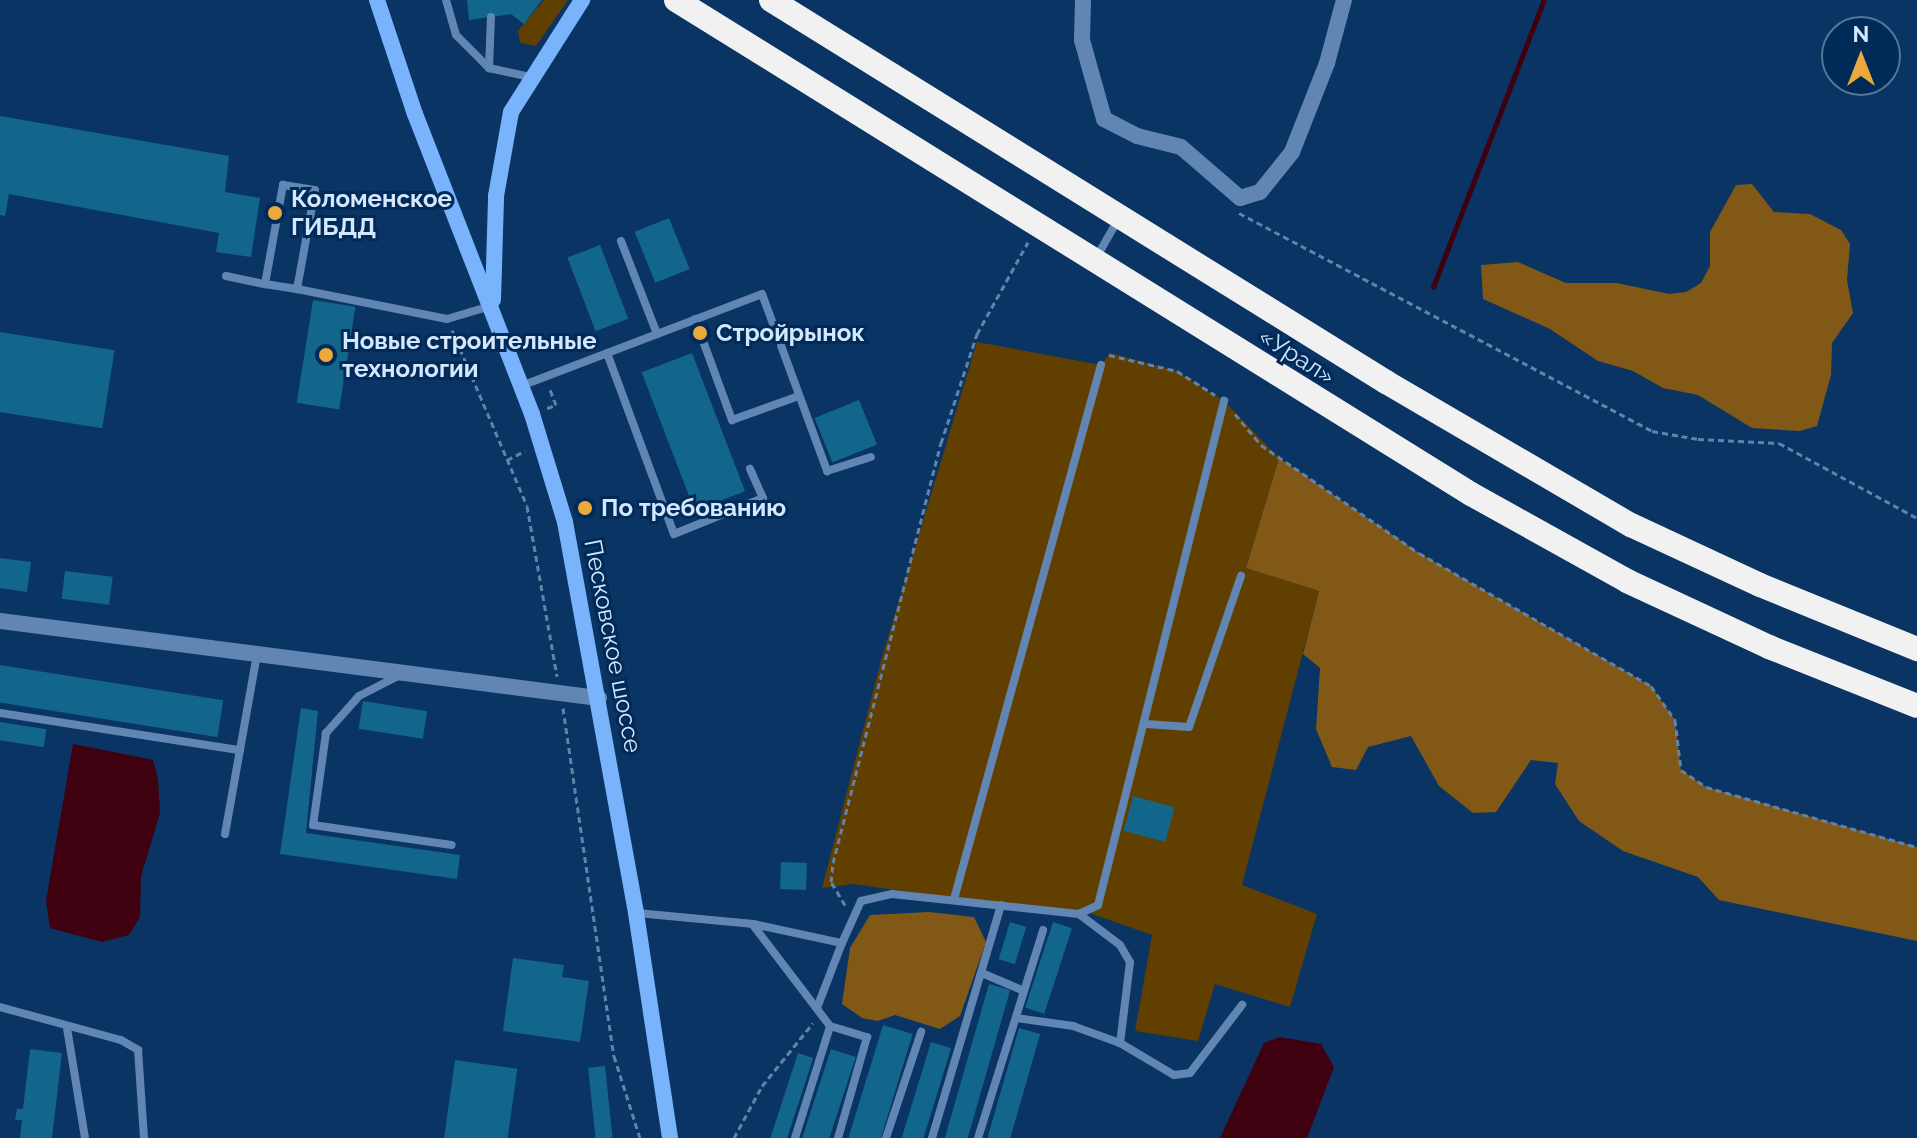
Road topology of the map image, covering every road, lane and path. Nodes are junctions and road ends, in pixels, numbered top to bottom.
1 (377, 0) edge
2 (446, 0) edge
3 (582, 0) edge
4 (676, 0) edge
5 (771, 0) edge
6 (1083, 0) edge
7 (1344, 0) edge
8 (491, 17) dead end
9 (489, 68) junction
10 (530, 77) junction
11 (1240, 198) junction
12 (1120, 217) junction
13 (1029, 240) dead end
14 (621, 241) dead end
15 (498, 244) junction
16 (471, 252) junction
17 (1094, 262) junction
18 (226, 276) dead end
19 (265, 284) junction
20 (297, 289) junction
21 (492, 305) junction
22 (447, 319) junction
23 (695, 319) junction
24 (657, 334) junction
25 (607, 353) junction
26 (1101, 365) joint
27 (520, 386) junction
28 (799, 396) junction
29 (1224, 401) junction
30 (871, 457) dead end
31 (750, 469) dead end
32 (1917, 518) edge
33 (1241, 576) dead end
34 (0, 621) edge
35 (1917, 649) edge
36 (257, 655) junction
37 (400, 674) junction
38 (560, 694) junction
39 (599, 698) junction
40 (1917, 706) edge
41 (0, 713) edge
42 (1146, 724) junction
43 (240, 750) junction
44 (225, 834) dead end
45 (452, 845) dead end
46 (1917, 847) edge
47 (954, 899) junction
48 (1001, 905) junction
49 (636, 913) junction
50 (1079, 914) junction
51 (853, 919) junction
52 (753, 924) junction
53 (1043, 930) dead end
54 (842, 943) junction
55 (984, 974) junction
56 (1024, 991) junction
57 (1242, 1005) dead end
58 (0, 1007) edge
59 (817, 1008) junction
60 (1016, 1018) junction
61 (830, 1026) junction
62 (67, 1028) junction
63 (921, 1032) dead end
64 (1120, 1043) junction
65 (85, 1138) edge
66 (144, 1138) edge
67 (640, 1138) edge
68 (670, 1138) edge
69 (734, 1138) edge
70 (795, 1138) edge
71 (838, 1138) edge
72 (886, 1138) edge
73 (932, 1138) edge
74 (978, 1138) edge

1 - 16 street, Песковское шоссе
2 - 9 lane
3 - 10 street
4 - 17 highway, «Урал»
5 - 12 highway, «Урал»
6 - 11 street
7 - 11 street
8 - 9 lane
9 - 10 lane
10 - 15 street
11 - 32 path
12 - 17 lane
12 - 35 highway, «Урал»
13 - 51 path
14 - 24 lane
15 - 16 street
15 - 21 street
16 - 21 street, Песковское шоссе
17 - 40 highway, «Урал»
18 - 19 lane
19 - 20 lane
19 - 20 lane
20 - 22 lane
21 - 22 lane
21 - 27 street, Песковское шоссе
22 - 38 path
23 - 24 lane
23 - 28 lane
23 - 28 lane
24 - 25 lane
25 - 27 lane
25 - 31 lane
26 - 29 path
26 - 47 lane
27 - 39 street, Песковское шоссе
28 - 30 lane
29 - 42 lane
29 - 46 path
33 - 42 lane
34 - 36 street
36 - 37 street
36 - 43 lane
37 - 38 street
37 - 45 lane
38 - 39 street
38 - 67 path
39 - 49 street, Песковское шоссе
41 - 43 lane
42 - 50 lane
43 - 44 lane
47 - 48 lane
47 - 51 lane
48 - 50 lane
48 - 55 lane
49 - 52 lane
49 - 68 street, Песковское шоссе
50 - 64 lane
51 - 54 lane
52 - 54 lane
52 - 59 lane
53 - 56 lane
54 - 59 lane
55 - 56 lane
55 - 73 lane
56 - 60 lane
57 - 64 lane
58 - 62 lane
59 - 61 lane
59 - 69 path
60 - 64 lane
60 - 74 lane
61 - 70 lane
61 - 71 lane
62 - 65 lane
62 - 66 lane
63 - 72 lane

